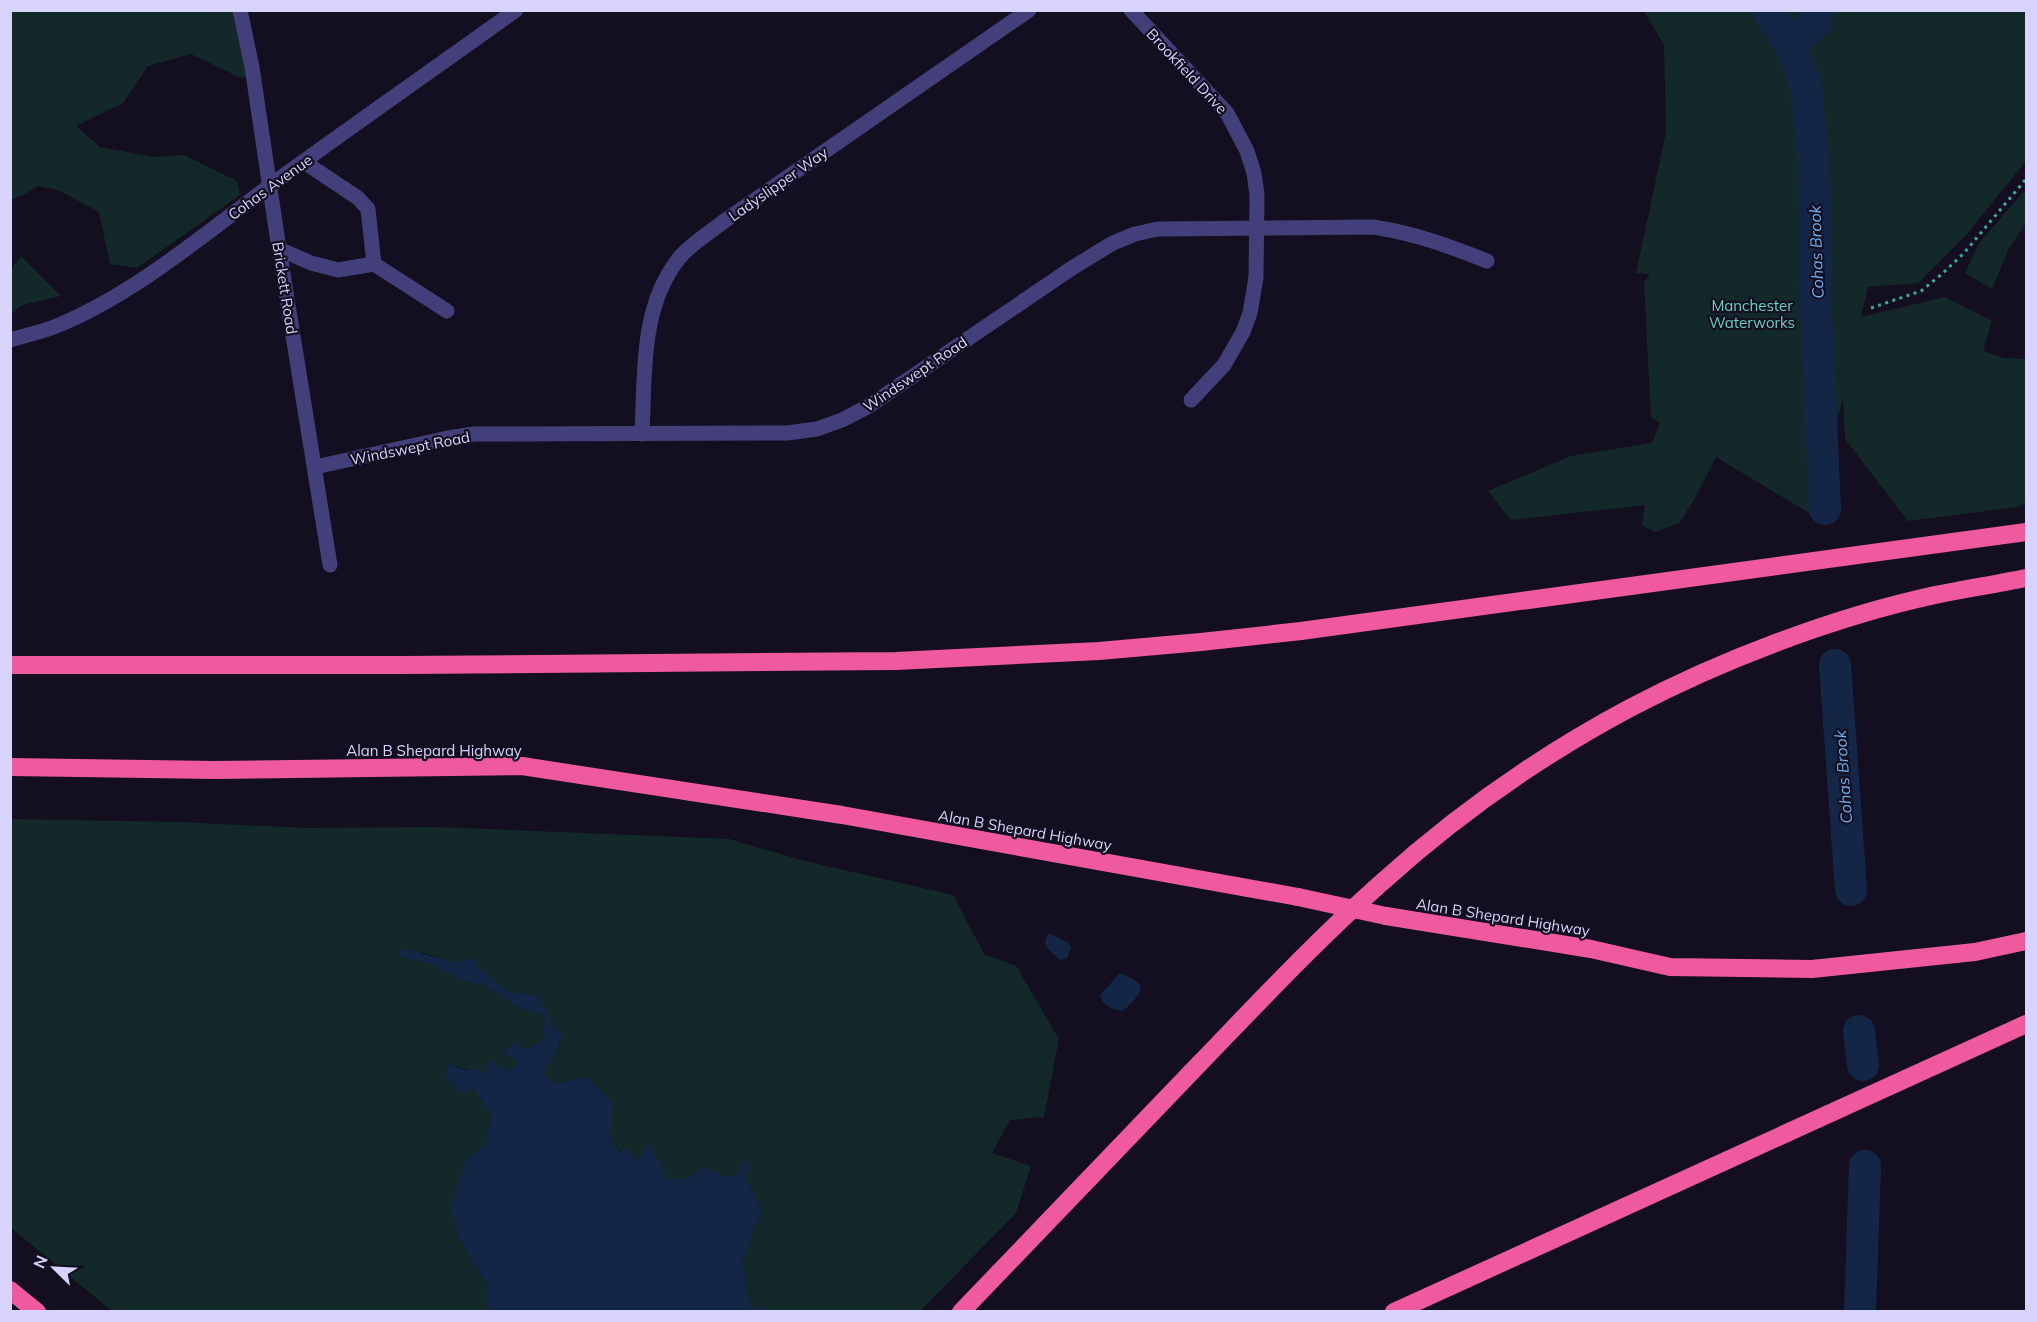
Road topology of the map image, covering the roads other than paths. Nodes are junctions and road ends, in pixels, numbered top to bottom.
1 (240, 10) edge
2 (516, 10) edge
3 (1029, 10) edge
4 (1131, 10) edge
5 (304, 162) junction
6 (270, 186) junction
7 (1257, 228) junction
8 (279, 249) junction
9 (1487, 261) dead end
10 (374, 264) junction
11 (447, 311) dead end
12 (10, 340) edge
13 (1191, 400) dead end
14 (642, 434) junction
15 (315, 467) junction
16 (2026, 532) edge
17 (330, 565) dead end
18 (2026, 578) edge
19 (10, 665) edge
20 (10, 767) edge
21 (2026, 941) edge
22 (2026, 1024) edge
23 (10, 1290) edge
24 (37, 1311) edge
25 (961, 1311) edge
26 (1394, 1311) edge

1 - 6 street, Brickett Road
2 - 5 street, Cohas Avenue
3 - 14 street, Ladyslipper Way
4 - 7 street, Brookfield Drive
5 - 6 street, Cohas Avenue
5 - 10 street
6 - 8 street, Brickett Road
6 - 12 street, Cohas Avenue
7 - 9 street, Windswept Road
7 - 13 street, Brookfield Drive
7 - 14 street, Windswept Road
8 - 10 street
8 - 15 street, Brickett Road
10 - 11 street
14 - 15 street, Windswept Road
15 - 17 street, Brickett Road
16 - 19 highway
18 - 25 highway
20 - 21 highway, Alan B Shepard Highway, bridge
22 - 26 highway
23 - 24 highway

